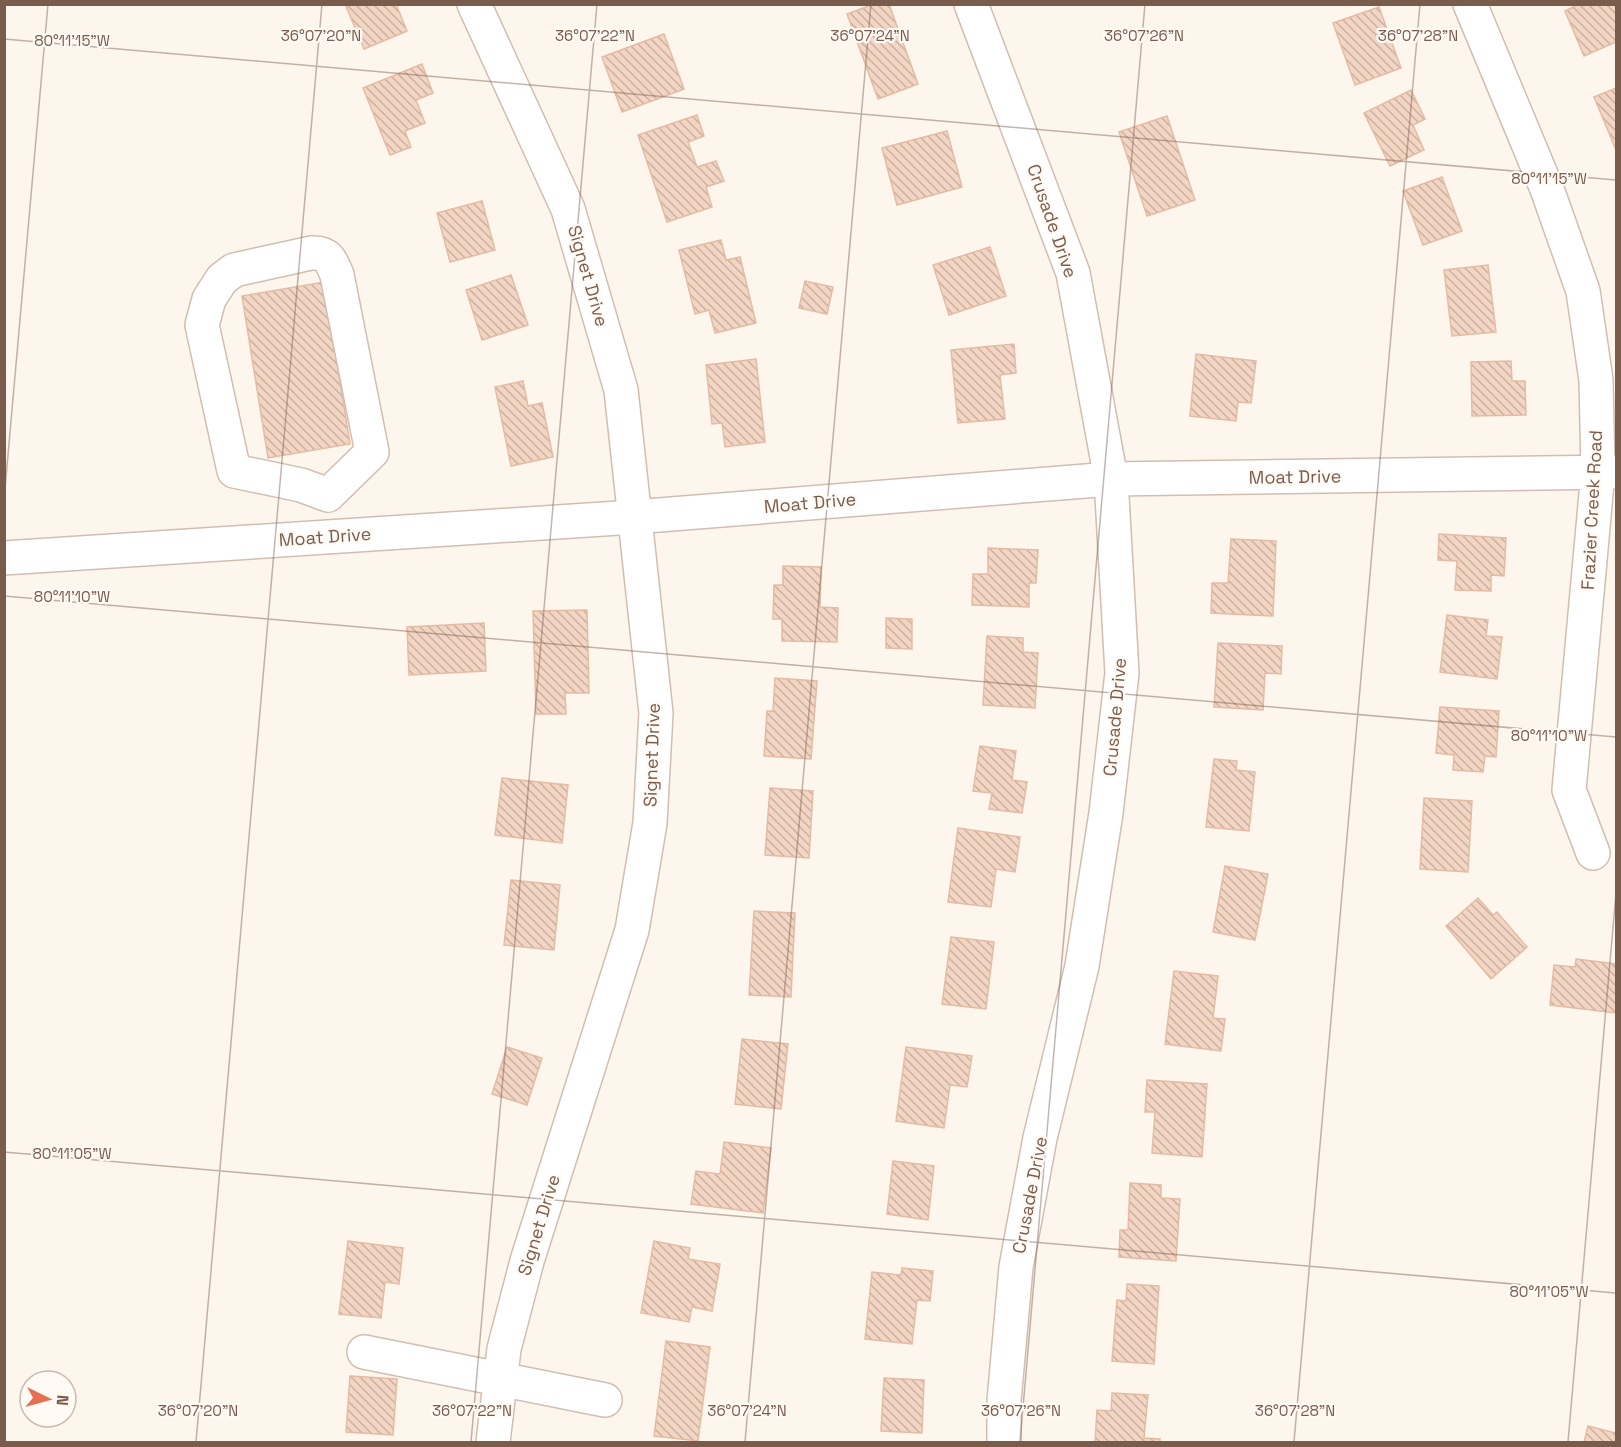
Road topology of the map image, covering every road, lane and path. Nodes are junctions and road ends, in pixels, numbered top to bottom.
1 (474, 4) edge
2 (971, 4) edge
3 (1470, 4) edge
4 (1607, 472) edge
5 (1112, 479) junction
6 (328, 495) junction
7 (634, 517) junction
8 (337, 536) junction
9 (4, 558) edge
10 (1593, 853) dead end
11 (364, 1352) dead end
12 (500, 1379) junction
13 (605, 1401) dead end
14 (493, 1443) edge
15 (1004, 1443) edge

1 - 7 street, Signet Drive
2 - 5 street, Crusade Drive
3 - 4 street, Frazier Creek Road
4 - 5 street, Moat Drive
4 - 10 street, Frazier Creek Road
5 - 7 street, Moat Drive
5 - 15 street, Crusade Drive
6 - 6 street
6 - 8 street
7 - 8 street, Moat Drive
7 - 12 street, Signet Drive
8 - 9 street, Moat Drive
11 - 12 street
12 - 13 street
12 - 14 street, Signet Drive

